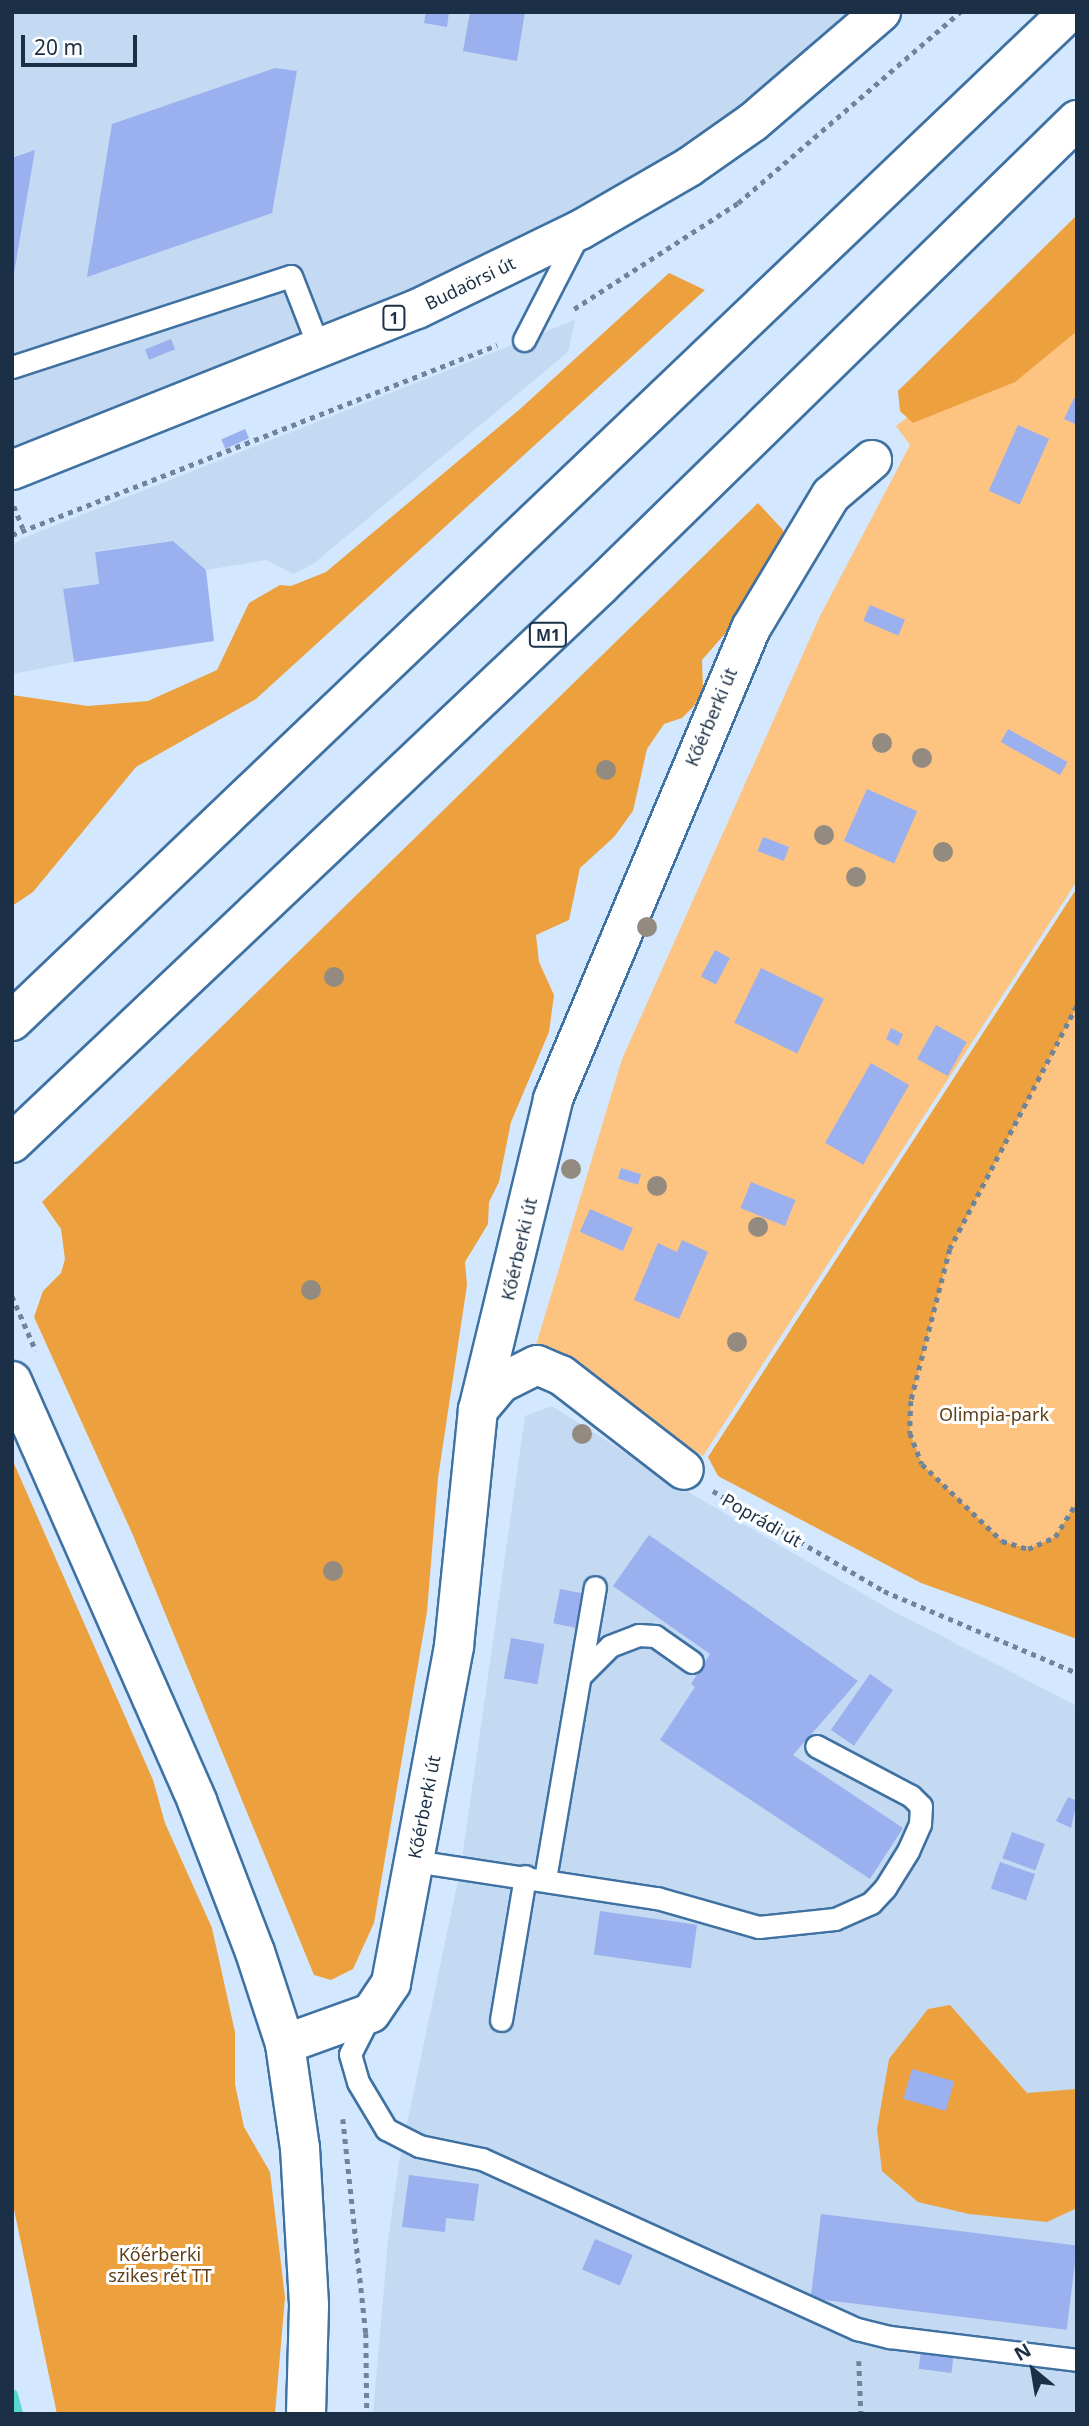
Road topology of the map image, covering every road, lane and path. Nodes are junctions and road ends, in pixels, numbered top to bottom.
1 (851, 12) edge
2 (881, 12) edge
3 (960, 12) edge
4 (1069, 12) edge
5 (820, 67) junction
6 (1077, 120) edge
7 (580, 230) junction
8 (527, 335) junction
9 (319, 348) junction
10 (12, 367) edge
11 (872, 460) dead end
12 (12, 470) edge
13 (12, 501) edge
14 (23, 528) junction
15 (12, 535) edge
16 (1077, 1006) edge
17 (12, 1021) edge
18 (12, 1143) edge
19 (12, 1381) edge
20 (478, 1410) junction
21 (684, 1470) joint
22 (1077, 1502) edge
23 (1074, 1514) edge
24 (595, 1587) dead end
25 (692, 1662) dead end
26 (1077, 1673) edge
27 (580, 1676) junction
28 (816, 1746) dead end
29 (414, 1861) junction
30 (535, 1878) junction
31 (371, 2013) junction
32 (501, 2020) dead end
33 (285, 2044) junction
34 (857, 2329) junction
35 (1077, 2360) edge
36 (306, 2414) edge
37 (861, 2414) edge

1 - 5 lane
2 - 5 main road, Budaörsi út / 1
3 - 8 path
4 - 17 main road
5 - 7 main road, Budaörsi út / 1
6 - 18 main road, M1
7 - 8 lane
7 - 9 main road, Budaörsi út / 1
8 - 14 path
9 - 10 lane
9 - 12 main road, Budaörsi út / 1
11 - 20 main road, Kőérberki út
13 - 14 path
14 - 15 path
16 - 23 path
19 - 33 main road
20 - 21 main road
20 - 29 main road, Kőérberki út
21 - 26 path, Poprádi út
22 - 23 path
24 - 27 lane
25 - 27 lane
27 - 30 lane
28 - 30 lane
29 - 30 lane
29 - 31 main road, Kőérberki út
30 - 32 lane
31 - 33 main road
31 - 34 lane
33 - 36 main road
34 - 35 lane
34 - 37 path

